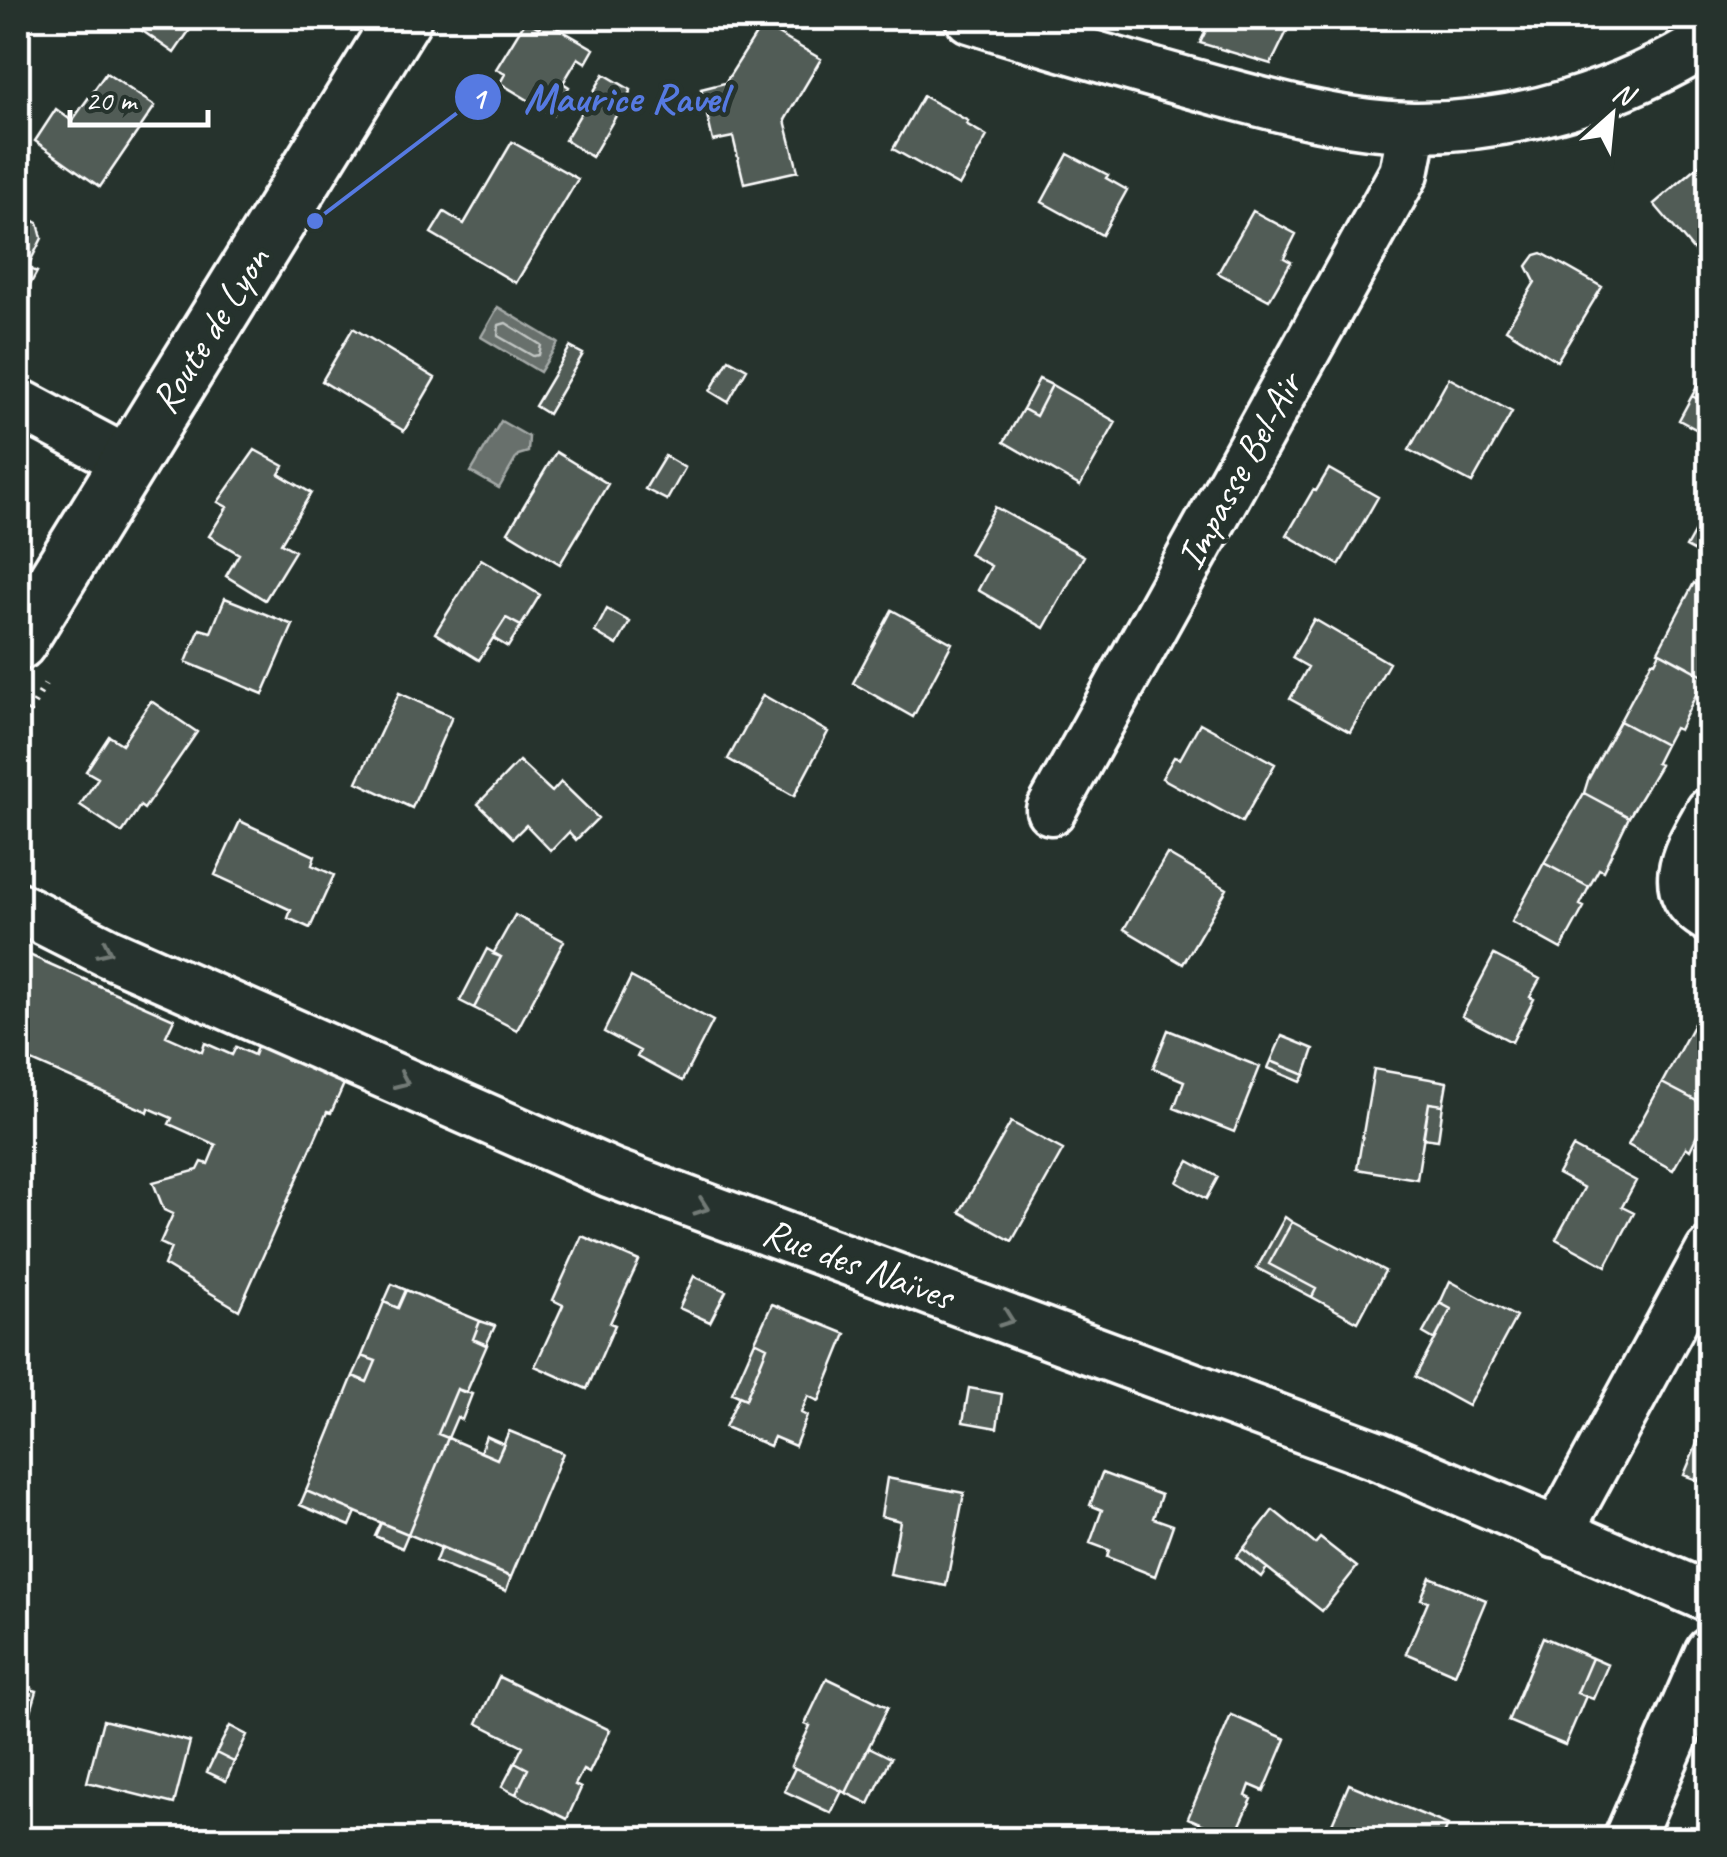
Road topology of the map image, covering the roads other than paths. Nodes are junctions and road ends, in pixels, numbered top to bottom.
1 (402, 18) edge
2 (970, 18) edge
3 (1710, 40) edge
4 (1413, 127) junction
5 (18, 403) edge
6 (129, 462) junction
7 (18, 642) edge
8 (1050, 810) dead end
9 (1710, 812) edge
10 (18, 907) edge
11 (1710, 918) edge
12 (1710, 1252) edge
13 (1557, 1534) junction
14 (1710, 1598) edge
15 (1710, 1652) edge
16 (1628, 1840) edge

1 - 6 main road, Route de Lyon
2 - 4 street
3 - 4 street
4 - 8 street, Impasse Bel-Air
5 - 6 street
6 - 7 main road, Route de Lyon
9 - 11 street
10 -> 13 street, Rue des Naïves
12 - 13 street
13 - 14 street, Rue des Naïves
15 - 16 street

